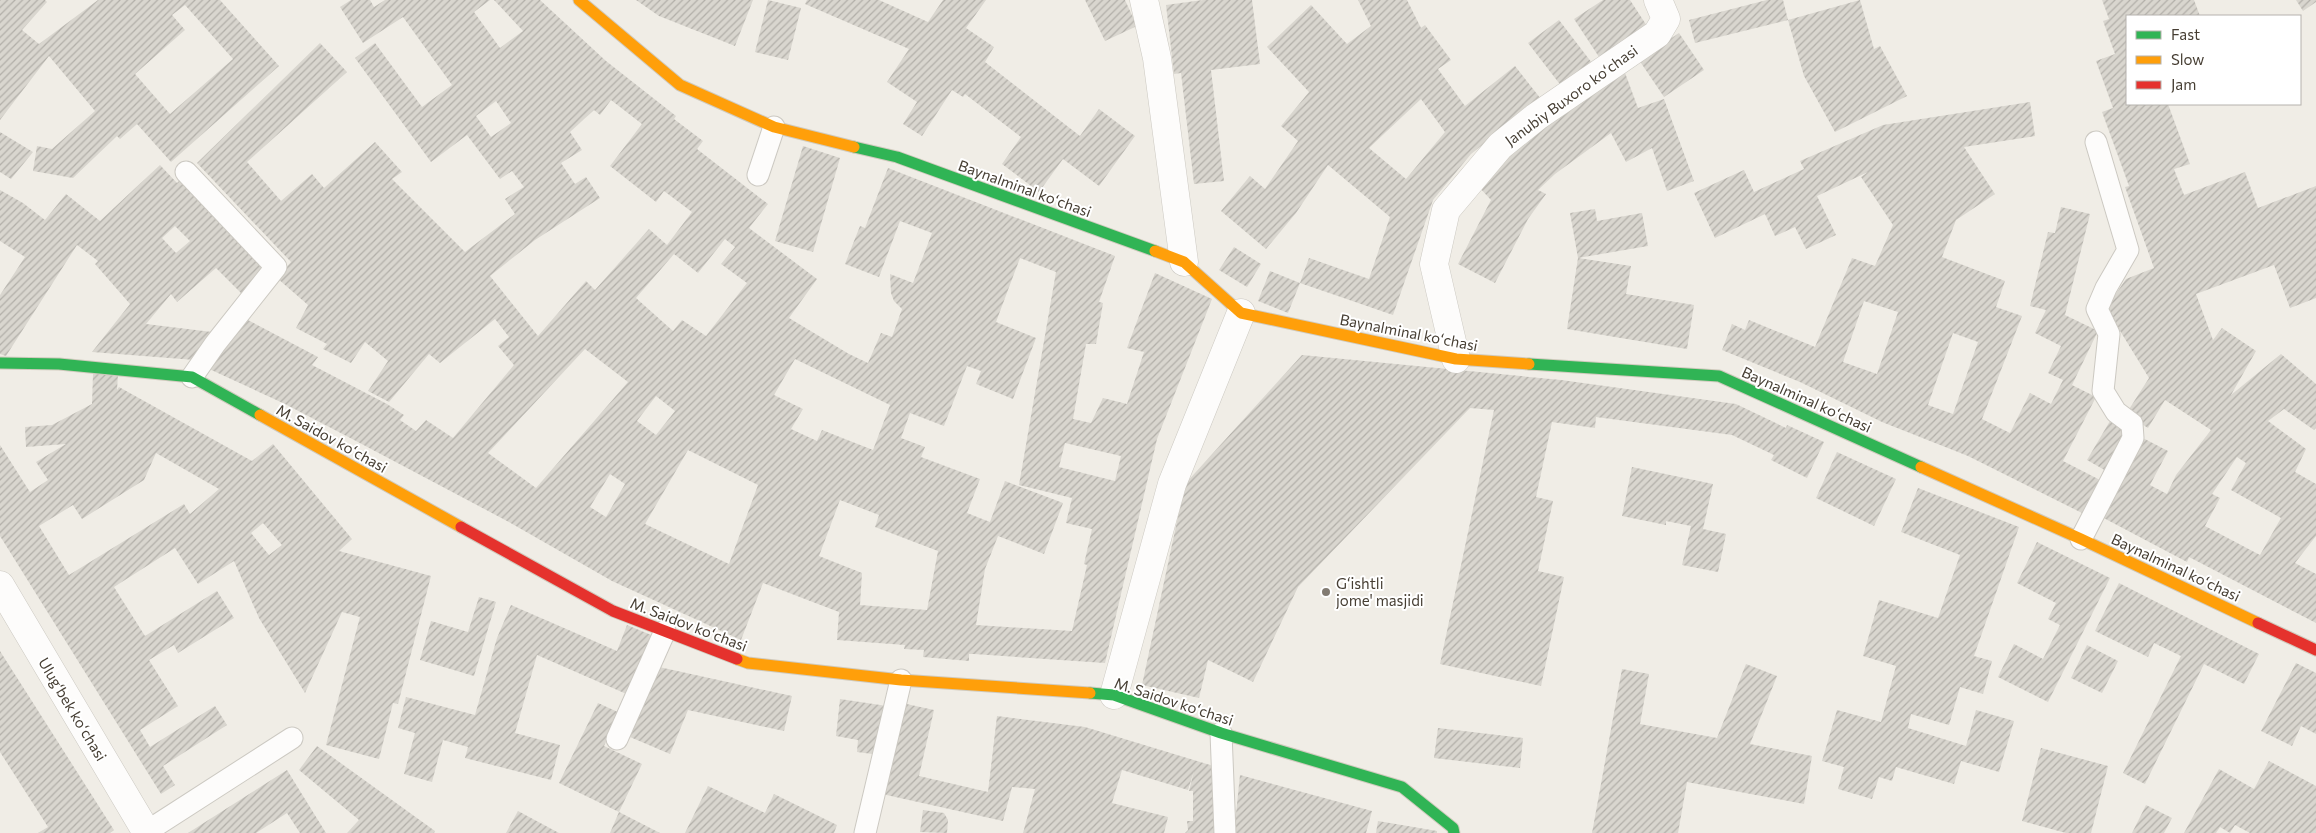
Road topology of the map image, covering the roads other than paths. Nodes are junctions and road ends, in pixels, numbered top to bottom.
1 (579, 0) edge
2 (1144, 0) edge
3 (1658, 0) edge
4 (774, 127) junction
5 (2096, 142) dead end
6 (186, 172) dead end
7 (758, 175) dead end
8 (1184, 262) junction
9 (1241, 313) junction
10 (1456, 359) junction
11 (0, 363) edge
12 (192, 377) junction
13 (2081, 539) junction
14 (0, 585) edge
15 (665, 631) junction
16 (2316, 650) edge
17 (900, 680) junction
18 (1114, 695) junction
19 (1221, 733) junction
20 (292, 738) dead end
21 (617, 739) dead end
22 (146, 832) edge
23 (865, 833) edge
24 (1224, 833) edge
25 (1454, 833) edge

1 - 4 street, Baynalminal koʻchasi
2 - 8 street
3 - 10 street, Janubiy Buxoro koʻchasi
4 - 7 lane
4 - 8 street, Baynalminal koʻchasi
5 - 13 lane
6 - 12 lane
8 - 9 street, Baynalminal koʻchasi
9 - 10 street, Baynalminal koʻchasi
9 - 18 street
10 - 13 street, Baynalminal koʻchasi
11 - 12 street, M. Saidov koʻchasi
12 - 15 street, M. Saidov koʻchasi
13 - 16 street, Baynalminal koʻchasi
14 - 22 street, Ulugʻbek koʻchasi
15 - 17 street, M. Saidov koʻchasi
15 - 21 lane
17 - 18 street, M. Saidov koʻchasi
17 - 23 lane
18 - 19 street, M. Saidov koʻchasi
19 - 24 lane
19 - 25 street, M. Saidov koʻchasi
20 - 22 lane

